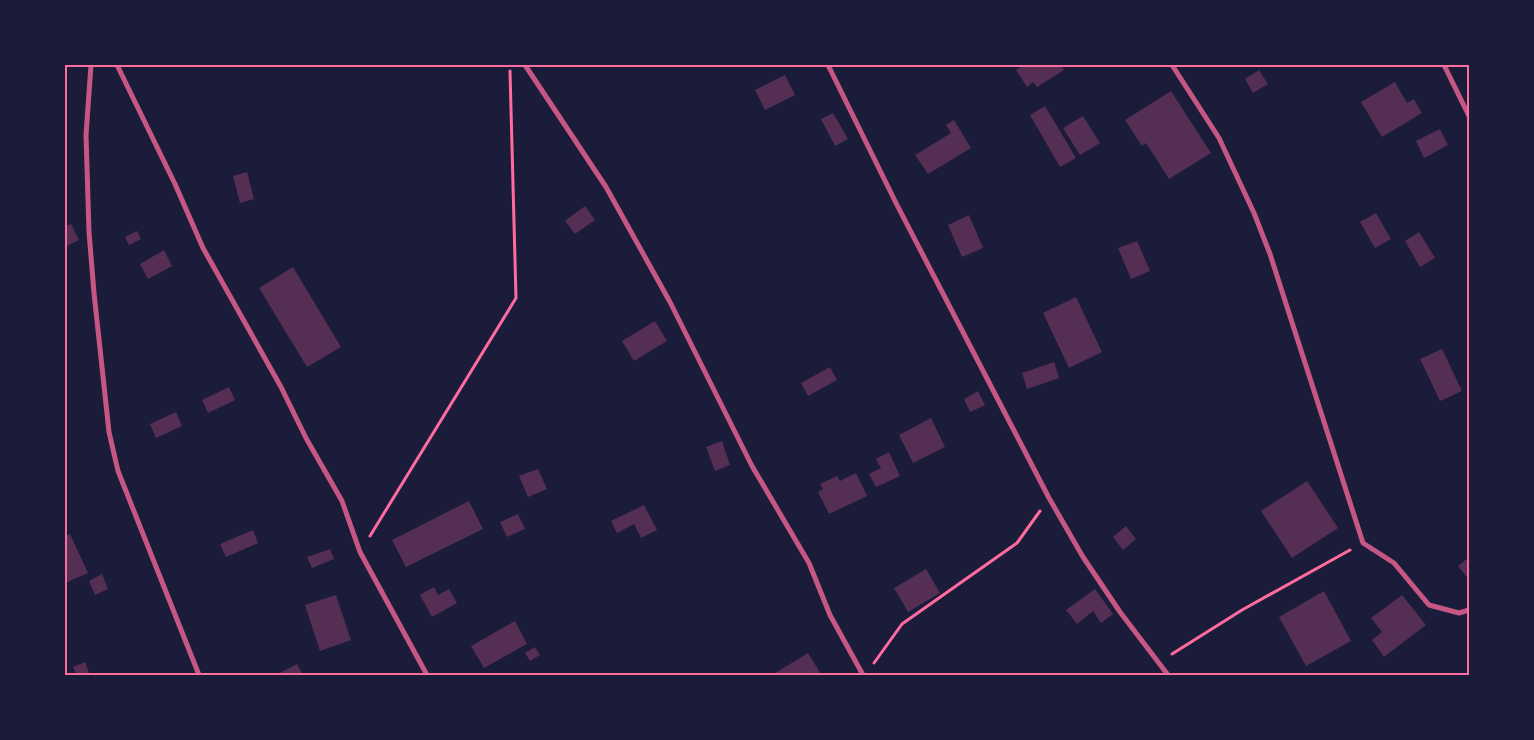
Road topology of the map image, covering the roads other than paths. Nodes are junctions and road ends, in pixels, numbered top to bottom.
1 (92, 65) edge
2 (116, 65) edge
3 (525, 65) edge
4 (828, 65) edge
5 (1172, 65) edge
6 (1444, 65) edge
7 (1469, 116) edge
8 (1469, 610) edge
9 (199, 675) edge
10 (426, 675) edge
11 (863, 675) edge
12 (1168, 675) edge

1 - 9 street
2 - 10 street
3 - 11 street
4 - 12 street
5 - 8 street
6 - 7 street

